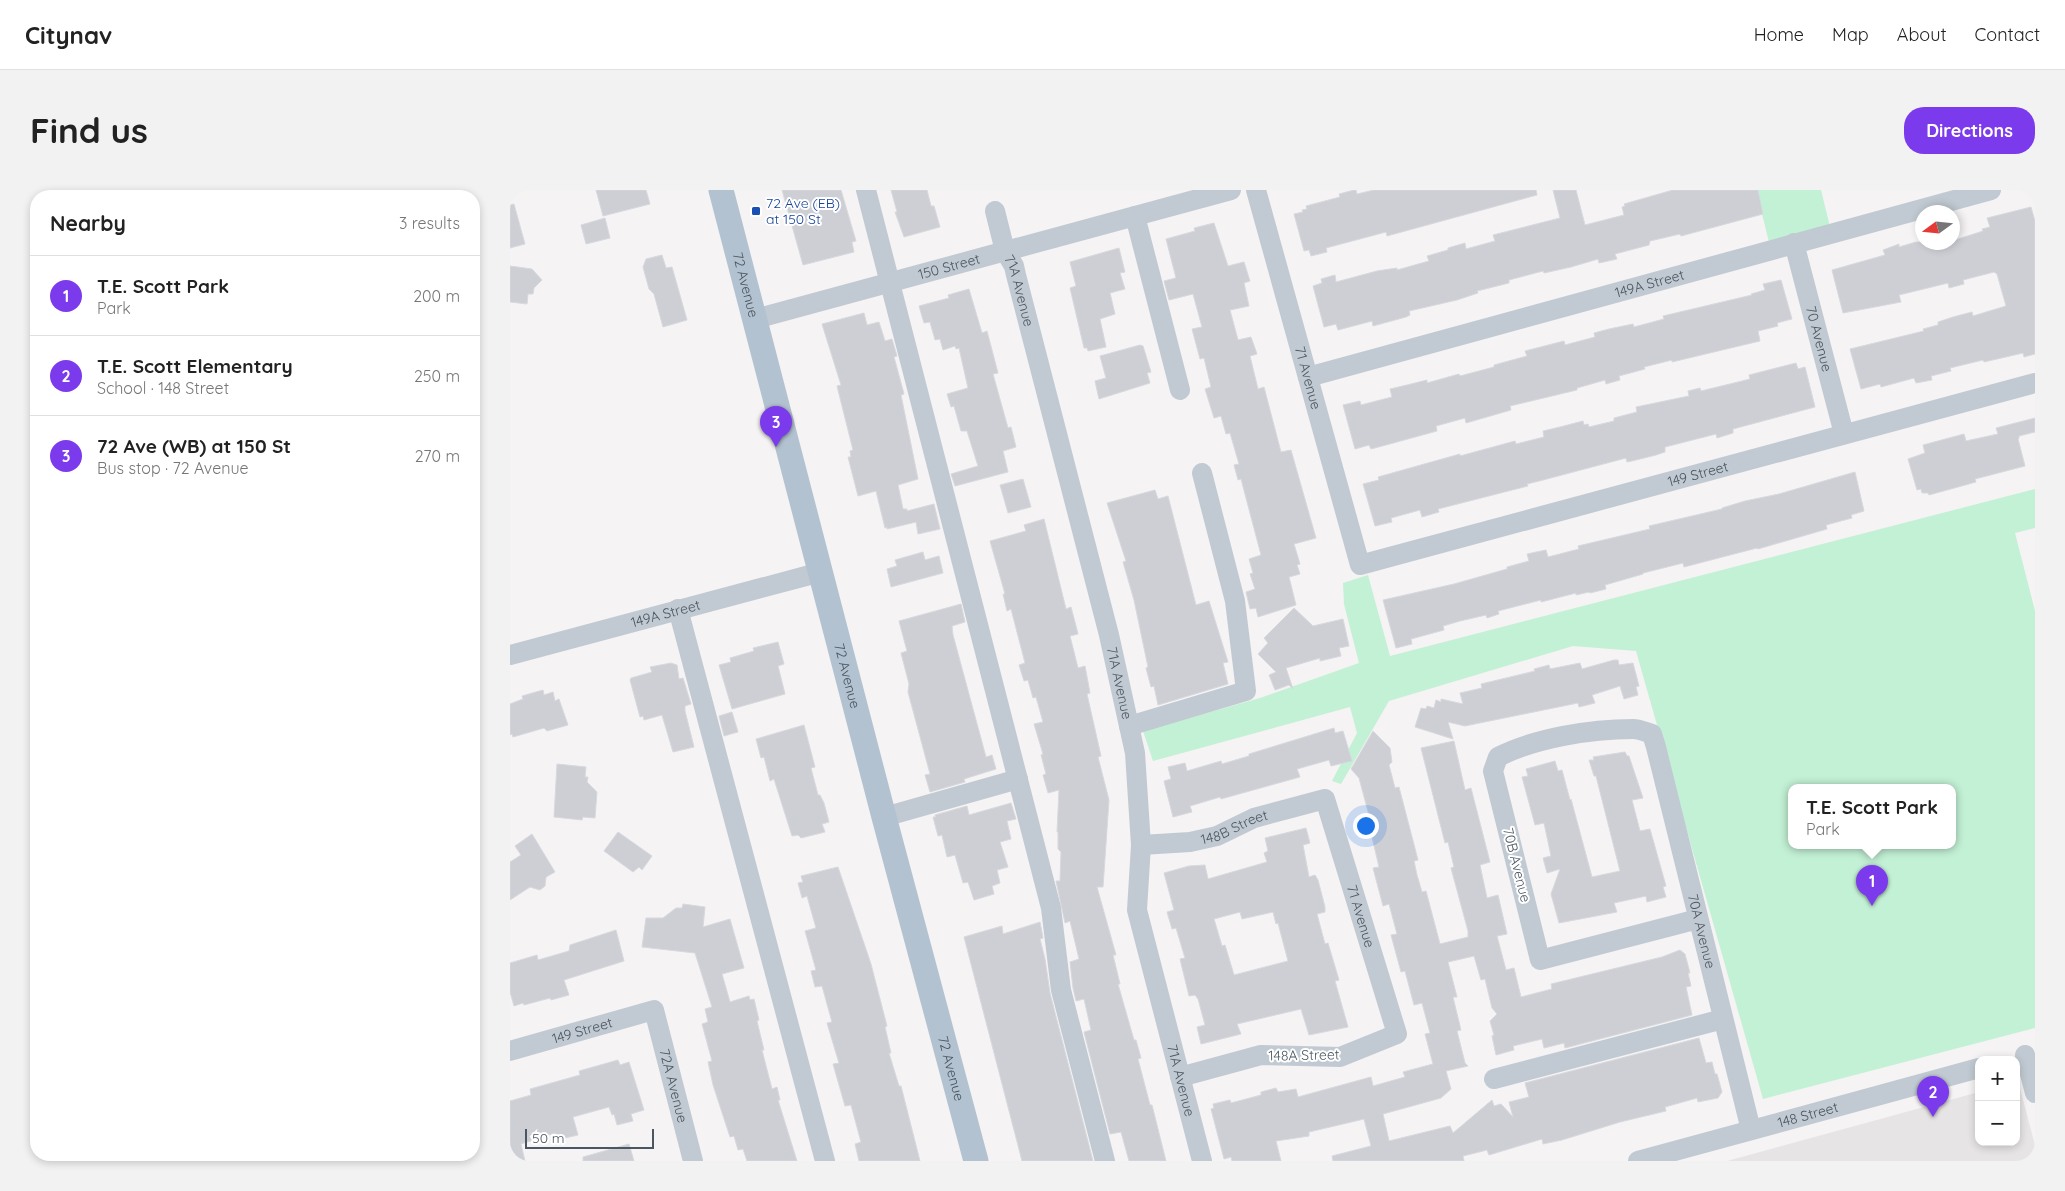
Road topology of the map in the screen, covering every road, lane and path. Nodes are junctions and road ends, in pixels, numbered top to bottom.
1 (721, 190) edge
2 (866, 190) edge
3 (1231, 190) edge
4 (1256, 190) edge
5 (1992, 190) edge
6 (994, 211) dead end
7 (1135, 216) junction
8 (1794, 244) junction
9 (1005, 251) junction
10 (890, 282) junction
11 (755, 319) junction
12 (1308, 377) junction
13 (2035, 383) edge
14 (1180, 390) dead end
15 (1844, 434) junction
16 (1202, 473) dead end
17 (1360, 565) joint
18 (821, 572) junction
19 (678, 609) junction
20 (510, 655) edge
21 (1129, 726) junction
22 (1493, 771) joint
23 (1018, 780) junction
24 (1325, 799) joint
25 (884, 817) junction
26 (1141, 845) junction
27 (1698, 919) junction
28 (654, 1010) joint
29 (1723, 1019) junction
30 (1397, 1034) joint
31 (510, 1052) edge
32 (2023, 1056) edge
33 (1975, 1069) edge
34 (1180, 1077) junction
35 (1494, 1079) dead end
36 (2035, 1093) edge
37 (1751, 1130) junction
38 (693, 1161) edge
39 (826, 1161) edge
40 (976, 1161) edge
41 (1105, 1161) edge
42 (1202, 1161) edge
43 (1638, 1161) edge

1 - 11 main road, 72 Avenue
2 - 10 street
3 - 7 street, 150 Street
4 - 12 street, 71 Avenue
5 - 8 street, 149A Street
6 - 9 street, 71A Avenue
7 - 9 street, 150 Street
7 - 14 street
8 - 12 street, 149A Street
8 - 15 street, 70 Avenue
9 - 10 street, 150 Street
9 - 21 street, 71A Avenue
10 - 11 street, 150 Street
10 - 23 street
11 - 18 main road, 72 Avenue
12 - 17 street, 71 Avenue
13 - 15 street, 149 Street
15 - 17 street, 149 Street
16 - 21 street
18 - 19 street, 149A Street
18 - 25 main road, 72 Avenue
19 - 20 street, 149A Street
19 - 39 street
21 - 26 street, 71A Avenue
22 - 27 street, 70B Avenue
22 - 27 street, 70A Avenue
23 - 25 street
23 - 41 street
24 - 26 street, 148B Street
24 - 30 street, 71 Avenue
25 - 40 main road, 72 Avenue
26 - 34 street, 71A Avenue
27 - 29 street, 70A Avenue
28 - 31 street, 149 Street
28 - 38 street, 72A Avenue
29 - 35 street
29 - 37 street, 70A Avenue
30 - 34 street, 148A Street
32 - 36 street
33 - 37 street, 148 Street
34 - 42 street, 71A Avenue
37 - 43 street, 148 Street

